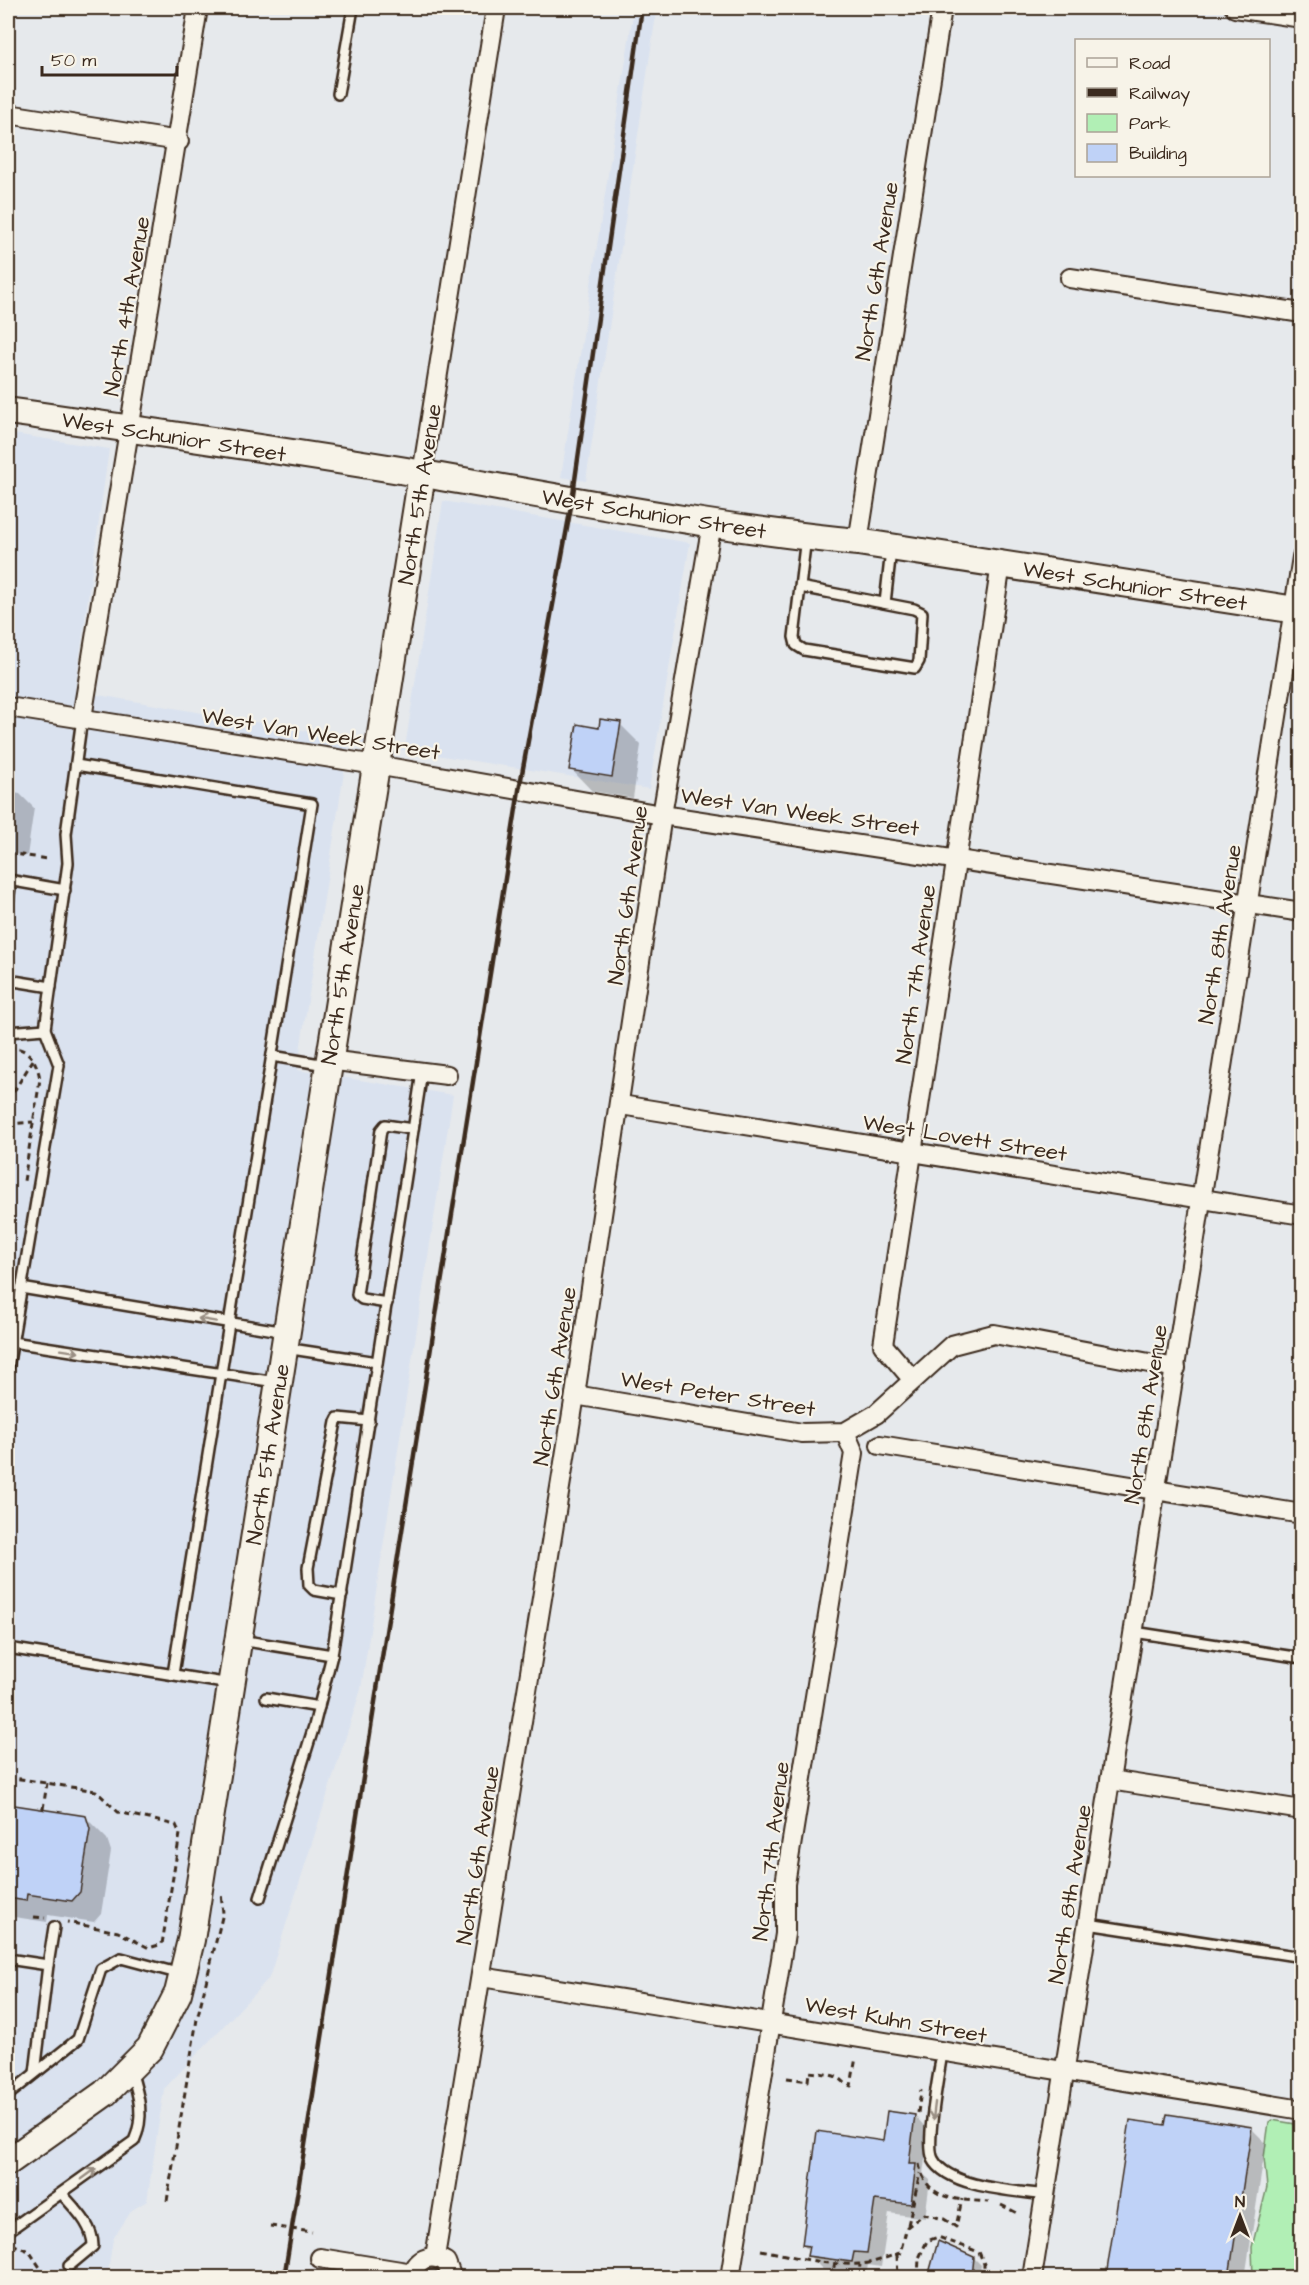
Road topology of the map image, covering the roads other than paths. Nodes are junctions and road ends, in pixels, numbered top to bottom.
1 (198, 8) edge
2 (353, 8) edge
3 (496, 8) edge
4 (942, 8) edge
5 (1235, 8) edge
6 (1302, 18) edge
7 (338, 94) dead end
8 (8, 114) edge
9 (178, 141) junction
10 (1070, 278) dead end
11 (1302, 313) edge
12 (8, 411) edge
13 (129, 429) junction
14 (422, 474) junction
15 (712, 523) junction
16 (806, 537) junction
17 (858, 542) junction
18 (892, 547) junction
19 (1302, 557) edge
20 (1001, 564) junction
21 (800, 587) junction
22 (885, 603) junction
23 (1297, 610) edge
24 (8, 707) edge
25 (82, 718) junction
26 (76, 765) junction
27 (376, 765) junction
28 (662, 815) junction
29 (955, 858) junction
30 (9, 880) edge
31 (65, 890) junction
32 (8, 902) edge
33 (1248, 904) junction
34 (1302, 912) edge
35 (8, 980) edge
36 (51, 987) junction
37 (45, 1029) junction
38 (8, 1032) edge
39 (273, 1056) junction
40 (328, 1062) junction
41 (422, 1072) junction
42 (447, 1075) dead end
43 (621, 1105) junction
44 (413, 1129) junction
45 (913, 1154) junction
46 (1203, 1200) junction
47 (1302, 1215) edge
48 (21, 1288) junction
49 (387, 1303) junction
50 (230, 1323) junction
51 (284, 1340) junction
52 (12, 1342) junction
53 (377, 1362) junction
54 (8, 1368) edge
55 (1176, 1368) junction
56 (222, 1374) junction
57 (913, 1380) junction
58 (278, 1382) junction
59 (575, 1395) junction
60 (369, 1421) junction
61 (845, 1432) junction
62 (880, 1445) dead end
63 (1157, 1492) junction
64 (1302, 1514) edge
65 (342, 1595) junction
66 (1134, 1632) junction
67 (238, 1640) junction
68 (8, 1648) edge
69 (332, 1655) junction
70 (1302, 1658) edge
71 (174, 1674) junction
72 (231, 1684) junction
73 (266, 1698) dead end
74 (319, 1707) junction
75 (1110, 1780) junction
76 (1302, 1810) edge
77 (260, 1898) dead end
78 (56, 1924) road end
79 (1088, 1924) junction
80 (1302, 1957) edge
81 (8, 1959) edge
82 (48, 1965) junction
83 (183, 1974) junction
84 (481, 1977) junction
85 (770, 2021) junction
86 (942, 2053) junction
87 (130, 2068) junction
88 (35, 2073) junction
89 (1066, 2073) junction
90 (8, 2095) edge
91 (1302, 2110) edge
92 (8, 2162) edge
93 (62, 2194) junction
94 (1046, 2195) junction
95 (8, 2231) edge
96 (435, 2257) junction
97 (320, 2258) dead end
98 (69, 2266) dead end
99 (412, 2275) edge
100 (452, 2277) edge
101 (730, 2277) edge
102 (1032, 2277) edge

1 - 9 street, North 4th Avenue
2 - 7 lane
3 - 14 street, North 5th Avenue
4 - 17 street, North 6th Avenue
5 - 6 street
8 - 9 street
9 - 13 street, North 4th Avenue
10 - 11 street
12 - 13 street, West Schunior Street
13 - 14 street, West Schunior Street
13 - 25 street, North 4th Avenue
14 - 15 street, West Schunior Street
14 - 27 street, North 5th Avenue
15 - 16 street, West Schunior Street
15 - 28 street, North 6th Avenue
16 - 17 street, West Schunior Street
16 - 21 lane
17 - 18 street, West Schunior Street
18 - 20 street, West Schunior Street
18 - 22 lane
19 - 23 street, North 8th Avenue
20 - 23 street, West Schunior Street
20 - 29 street, North 7th Avenue
21 - 22 lane
21 - 22 lane
23 - 33 street, North 8th Avenue
24 - 25 street, West Van Week Street
25 - 26 lane
25 - 27 street, West Van Week Street
26 - 31 lane
26 - 39 lane
27 - 28 street, West Van Week Street
27 - 40 street, North 5th Avenue
28 - 29 street, West Van Week Street
28 - 43 street, North 6th Avenue
29 - 33 street, West Van Week Street
29 - 45 street, North 7th Avenue
30 - 31 lane
30 - 32 lane
31 - 36 lane
33 - 34 street, West Van Week Street
33 - 46 street, North 8th Avenue
35 - 36 lane
36 - 37 lane
37 - 38 lane
37 - 48 lane
39 - 40 lane
39 - 50 lane
40 - 41 street
40 - 51 street, North 5th Avenue
41 - 42 street
41 - 44 lane
43 - 45 street, West Lovett Street
43 - 59 street, North 6th Avenue
44 - 49 lane
44 - 49 lane
45 - 46 street, West Lovett Street
45 - 57 street, North 7th Avenue
46 - 47 street, West Lovett Street
46 - 55 street, North 8th Avenue
50 -> 48 lane
48 - 52 lane
49 - 53 lane
50 - 51 lane
50 - 56 lane
51 - 53 lane
51 - 58 street, North 5th Avenue
52 - 54 lane
52 -> 56 lane
53 - 60 lane
55 - 57 street, West Peter Street
55 - 63 street, North 8th Avenue
56 - 58 lane
56 - 71 lane
57 - 61 street, West Peter Street
58 - 67 street, North 5th Avenue
59 - 61 street, West Peter Street
59 - 84 street, North 6th Avenue
60 - 65 lane
60 - 65 lane
61 - 85 street, North 7th Avenue
62 - 63 street
63 - 64 street
63 - 66 street, North 8th Avenue
65 - 69 lane
66 - 70 lane
66 - 75 street, North 8th Avenue
67 - 69 lane
67 - 72 street, North 5th Avenue
68 - 71 lane
69 - 74 lane
71 - 72 lane
72 - 83 street, North 5th Avenue
73 - 74 lane
74 - 77 lane
75 - 76 street
75 - 79 street, North 8th Avenue
78 - 82 lane
79 - 80 lane
79 - 89 street, North 8th Avenue
81 - 82 lane
82 - 88 lane
83 - 87 street, North 5th Avenue
83 - 88 lane
84 - 85 street, West Kuhn Street
84 - 96 street, North 6th Avenue
85 - 86 street, West Kuhn Street
85 - 101 street, North 7th Avenue
86 - 89 street, West Kuhn Street
86 -> 94 lane
87 - 92 street, North 5th Avenue
93 -> 87 lane
88 - 90 lane
89 - 91 street, West Kuhn Street
89 - 94 street, North 8th Avenue
93 - 95 lane
93 - 98 lane
94 - 102 street, North 8th Avenue
96 - 99 street
96 - 100 street
97 - 99 street

